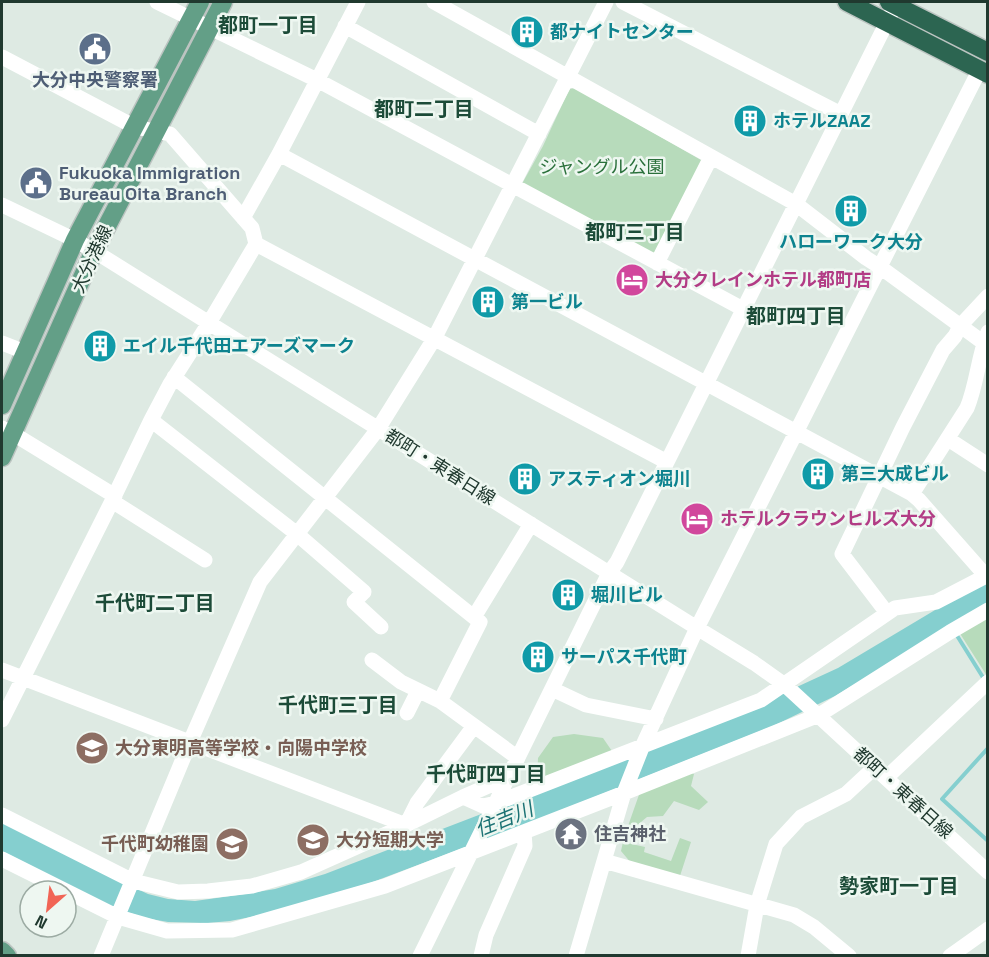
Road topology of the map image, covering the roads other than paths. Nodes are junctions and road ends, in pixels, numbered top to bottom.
1 (157, 2) edge
2 (200, 2) edge
3 (223, 2) edge
4 (358, 2) edge
5 (434, 2) edge
6 (606, 2) edge
7 (622, 2) edge
8 (847, 2) edge
9 (894, 3) edge
10 (191, 19) junction
11 (887, 22) junction
12 (345, 26) junction
13 (209, 28) junction
14 (2, 57) edge
15 (985, 58) edge
16 (568, 76) junction
17 (317, 80) junction
18 (841, 114) junction
19 (135, 127) junction
20 (156, 131) junction
21 (539, 134) junction
22 (279, 154) junction
23 (711, 157) junction
24 (513, 185) junction
25 (796, 204) junction
26 (2, 205) edge
27 (243, 218) junction
28 (75, 240) junction
29 (256, 244) junction
30 (94, 251) junction
31 (475, 260) junction
32 (657, 264) junction
33 (880, 267) junction
34 (987, 296) edge
35 (743, 309) junction
36 (209, 323) junction
37 (960, 326) junction
38 (435, 339) junction
39 (986, 341) edge
40 (2, 343) edge
41 (25, 352) junction
42 (174, 377) junction
43 (706, 384) junction
44 (2, 405) edge
45 (151, 420) junction
46 (378, 429) junction
47 (7, 431) edge
48 (796, 432) junction
49 (948, 439) junction
50 (2, 457) edge
51 (667, 462) junction
52 (987, 465) edge
53 (879, 476) junction
54 (912, 494) junction
55 (326, 498) junction
56 (114, 499) junction
57 (531, 524) junction
58 (297, 534) junction
59 (205, 560) dead end
60 (609, 573) junction
61 (987, 575) edge
62 (987, 610) edge
63 (887, 613) junction
64 (474, 617) junction
65 (381, 627) dead end
66 (696, 628) junction
67 (372, 660) dead end
68 (2, 670) edge
69 (22, 678) junction
70 (986, 684) edge
71 (785, 685) junction
72 (552, 688) junction
73 (418, 691) junction
74 (440, 701) junction
75 (407, 712) dead end
76 (819, 715) junction
77 (656, 719) junction
78 (2, 720) edge
79 (474, 726) junction
80 (190, 742) junction
81 (642, 747) junction
82 (518, 758) junction
83 (880, 773) junction
84 (509, 777) junction
85 (625, 791) junction
86 (463, 797) junction
87 (495, 804) junction
88 (2, 815) edge
89 (406, 825) junction
90 (524, 832) junction
91 (473, 849) junction
92 (2, 858) edge
93 (604, 861) junction
94 (987, 872) edge
95 (132, 882) junction
96 (757, 905) junction
97 (119, 914) junction
98 (987, 929) edge
99 (2, 951) edge
100 (7, 956) edge
101 (101, 956) edge
102 (420, 956) edge
103 (482, 956) edge
104 (576, 956) edge
105 (748, 956) edge
106 (849, 956) edge
107 (950, 956) edge

1 - 10 street
2 - 10 main road, 大分港線
3 - 13 main road, 大分港線
4 - 12 street
5 - 16 street
6 - 16 street
7 - 18 street
8 - 11 highway
9 - 11 street
9 - 15 highway
10 - 13 street
10 - 19 main road, 大分港線
11 - 15 highway
11 - 18 street
12 - 17 street
12 - 21 street
13 - 17 street
13 - 20 main road, 大分港線
14 - 19 street
15 - 33 street
16 - 21 street
16 - 23 street
17 - 22 street
17 - 24 street
18 - 25 street
19 - 20 street
19 - 28 main road, 大分港線
20 - 27 street
20 - 30 main road, 大分港線
21 - 24 street
22 - 27 street
22 - 31 street
23 - 25 street
23 - 32 street
24 - 31 street
24 - 32 street
25 - 33 street
25 - 35 street
26 - 28 street, 都町・東春日線
27 - 29 street
28 - 30 street, 都町・東春日線
28 - 41 main road, 大分港線
29 - 36 street
29 - 38 street
30 - 36 street, 都町・東春日線
30 - 47 main road, 大分港線
31 - 38 street
31 - 43 street
32 - 35 street
33 - 37 street
33 - 48 street
34 - 37 street
35 - 43 street
36 - 42 street
36 - 46 street, 都町・東春日線
37 - 39 street
37 - 53 street
38 - 46 street
38 - 51 street
39 - 49 street
40 - 41 street
41 - 44 main road, 大分港線
42 - 45 street
42 - 55 street
43 - 48 street
43 - 51 street
45 - 56 street
45 - 58 street
46 - 55 street
46 - 57 street, 都町・東春日線
47 - 50 main road, 大分港線
47 - 56 street
48 - 53 street
48 - 66 street
49 - 52 street
49 - 54 street
51 - 60 street
53 - 54 street
53 - 63 street
54 - 61 street
55 - 58 street
55 - 64 street
56 - 59 street
56 - 69 street
57 - 60 street, 都町・東春日線
57 - 64 street
58 - 65 street
58 - 80 street
60 - 66 street, 都町・東春日線
60 - 72 street
61 - 63 street
62 - 76 street
63 - 71 street
64 - 74 street
66 - 71 street, 都町・東春日線
66 - 77 street
67 - 73 street
68 - 69 street
69 - 78 street
69 - 80 street
70 - 83 street
71 - 76 street, 都町・東春日線
71 - 81 street
72 - 77 street
72 - 82 street
73 - 74 street
73 - 75 street
74 - 79 street
76 - 83 street, 都町・東春日線
76 - 85 street
77 - 81 street
79 - 82 street
79 - 89 street
80 - 89 street
80 - 95 street
81 - 85 street
81 - 87 street
82 - 84 street
83 - 94 street, 都町・東春日線
83 - 96 street
84 - 86 street
84 - 87 street
85 - 90 street
85 - 93 street
86 - 87 street
86 - 89 street
87 - 91 street
88 - 95 street
89 - 95 street
90 - 91 street
90 - 103 street
91 - 97 street
91 - 102 street
92 - 97 street
93 - 96 street
93 - 104 street
95 - 97 street
96 - 105 street
96 - 106 street
97 - 101 street
98 - 107 street
99 - 100 main road

